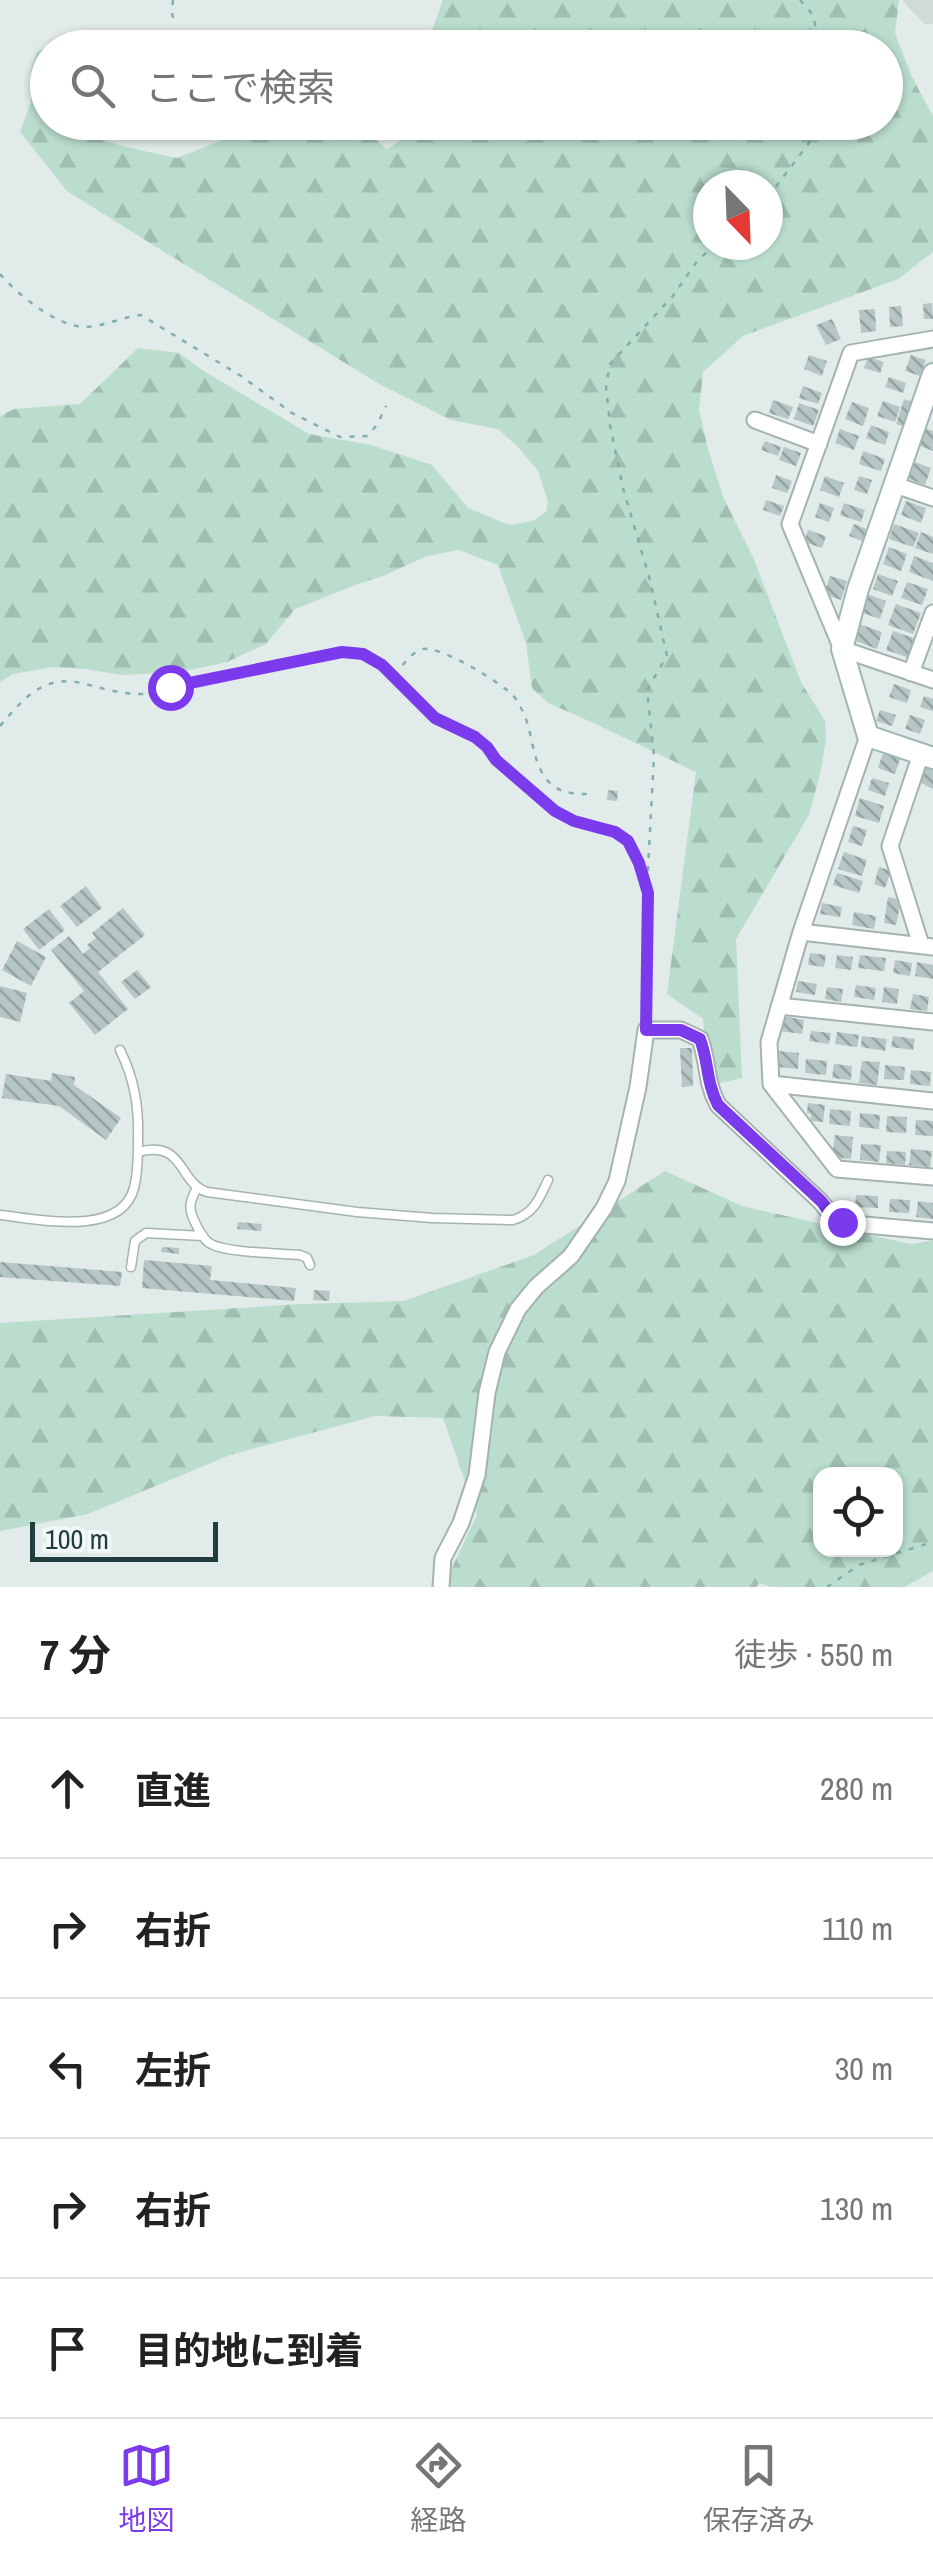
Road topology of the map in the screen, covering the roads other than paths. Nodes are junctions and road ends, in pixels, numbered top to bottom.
1 (933, 340) edge
2 (933, 374) edge
3 (927, 413) edge
4 (755, 420) dead end
5 (819, 444) junction
6 (895, 485) junction
7 (933, 498) edge
8 (933, 613) edge
9 (842, 649) junction
10 (912, 673) junction
11 (933, 680) edge
12 (868, 736) junction
13 (927, 756) edge
14 (800, 932) junction
15 (927, 946) edge
16 (778, 1006) junction
17 (933, 1022) edge
18 (120, 1050) dead end
19 (771, 1084) junction
20 (933, 1101) edge
21 (138, 1152) junction
22 (933, 1177) edge
23 (548, 1180) dead end
24 (197, 1188) junction
25 (0, 1215) edge
26 (933, 1231) edge
27 (203, 1236) junction
28 (310, 1265) dead end
29 (131, 1267) dead end
30 (441, 1587) edge

1 - 5 street
2 - 3 street
3 - 6 street
4 - 5 street
5 - 9 street
6 - 7 street
6 - 9 street
8 - 10 street
9 - 10 street
9 - 12 street
10 - 11 street
12 - 13 street
12 - 14 street
13 - 15 street
14 - 15 street
14 - 16 street
16 - 17 street
16 - 19 street
18 - 21 lane
19 - 20 street
19 - 22 street
21 - 24 lane
21 - 25 lane
23 - 24 lane
24 - 27 lane
26 - 30 street
27 - 28 lane
27 - 29 lane

